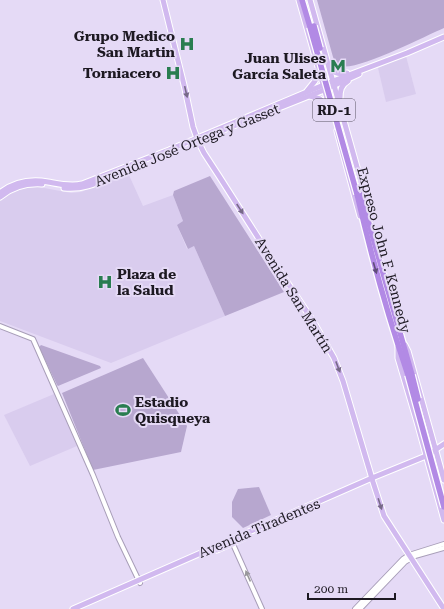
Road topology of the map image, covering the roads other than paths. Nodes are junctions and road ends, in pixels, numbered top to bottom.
1 (163, 0) edge
2 (299, 0) edge
3 (302, 0) edge
4 (306, 0) edge
5 (310, 0) edge
6 (312, 26) junction
7 (444, 37) edge
8 (325, 51) junction
9 (315, 54) junction
10 (317, 64) junction
11 (329, 65) junction
12 (370, 68) junction
13 (360, 70) junction
14 (352, 77) junction
15 (334, 83) junction
16 (324, 88) junction
17 (307, 95) junction
18 (330, 108) junction
19 (342, 111) junction
20 (344, 117) junction
21 (333, 120) junction
22 (197, 139) junction
23 (0, 193) edge
24 (359, 193) junction
25 (0, 197) edge
26 (367, 214) junction
27 (365, 230) junction
28 (0, 326) edge
29 (402, 340) junction
30 (398, 346) junction
31 (410, 375) junction
32 (427, 420) junction
33 (417, 422) junction
34 (444, 444) edge
35 (444, 448) edge
36 (436, 451) junction
37 (427, 457) junction
38 (372, 480) junction
39 (444, 481) edge
40 (435, 486) junction
41 (444, 494) edge
42 (444, 507) edge
43 (443, 514) edge
44 (444, 520) edge
45 (232, 541) junction
46 (444, 544) edge
47 (444, 548) edge
48 (410, 557) junction
49 (139, 582) junction
50 (73, 609) edge
51 (80, 609) edge
52 (262, 609) edge
53 (355, 609) edge
54 (360, 609) edge
55 (444, 609) edge

1 -> 22 main road, Avenida San Martín
2 - 9 main road, RD-1
3 - 6 highway, Expreso John F. Kennedy / RD-1
4 - 6 highway, Expreso John F. Kennedy / RD-1
5 - 8 main road, RD-1
6 - 24 highway, Expreso John F. Kennedy / RD-1, bridge
7 - 12 main road, Avenida José Ortega y Gasset
8 - 9 main road
8 - 11 main road, RD-1
9 - 10 main road, RD-1
10 - 16 main road, RD-1
10 - 17 main road
11 - 13 main road
11 - 15 main road, RD-1
12 - 13 main road, Avenida José Ortega y Gasset
12 - 14 main road, Avenida José Ortega y Gasset
13 - 15 main road, Avenida José Ortega y Gasset
14 - 15 main road, Avenida José Ortega y Gasset
14 - 19 main road
15 - 16 main road, Avenida José Ortega y Gasset
15 - 19 main road, RD-1
16 - 17 main road, Avenida José Ortega y Gasset
16 - 18 main road, RD-1
17 - 18 main road
17 - 22 main road, Avenida José Ortega y Gasset
18 - 21 main road, RD-1
19 - 20 main road, RD-1
20 - 21 main road
20 - 26 main road, RD-1
21 - 27 main road, RD-1
22 - 23 main road, Avenida José Ortega y Gasset
22 - 25 main road, Avenida José Ortega y Gasset
22 -> 38 main road, Avenida San Martín
24 - 26 highway, Expreso John F. Kennedy / RD-1
24 - 27 highway, Expreso John F. Kennedy / RD-1
26 - 29 highway, Expreso John F. Kennedy / RD-1
27 -> 30 highway, Expreso John F. Kennedy / RD-1
28 - 49 street
29 - 31 highway, Expreso John F. Kennedy / RD-1
29 - 32 main road, RD-1
30 - 31 highway, Expreso John F. Kennedy / RD-1
30 - 33 main road, RD-1
31 - 41 highway, Expreso John F. Kennedy / RD-1, bridge
31 - 42 highway, Expreso John F. Kennedy / RD-1, bridge
32 - 33 main road
32 - 36 main road, RD-1
33 - 37 main road, RD-1
34 - 36 main road, Avenida Tiradentes
35 - 36 main road, Avenida Tiradentes
36 - 37 main road, Avenida Tiradentes
36 - 39 main road, RD-1
37 - 38 main road, Avenida Tiradentes
37 - 40 main road, RD-1
38 - 45 main road, Avenida Tiradentes
38 -> 48 main road, Avenida San Martín
39 - 40 main road
40 - 43 main road, RD-1
43 - 44 main road, RD-1
45 - 49 main road, Avenida Tiradentes
52 -> 45 street
46 - 48 street
47 - 48 street
48 - 53 street
48 - 54 street
48 - 55 main road, Avenida San Martín
49 - 50 main road, Avenida Tiradentes
49 - 51 main road, Avenida Tiradentes

